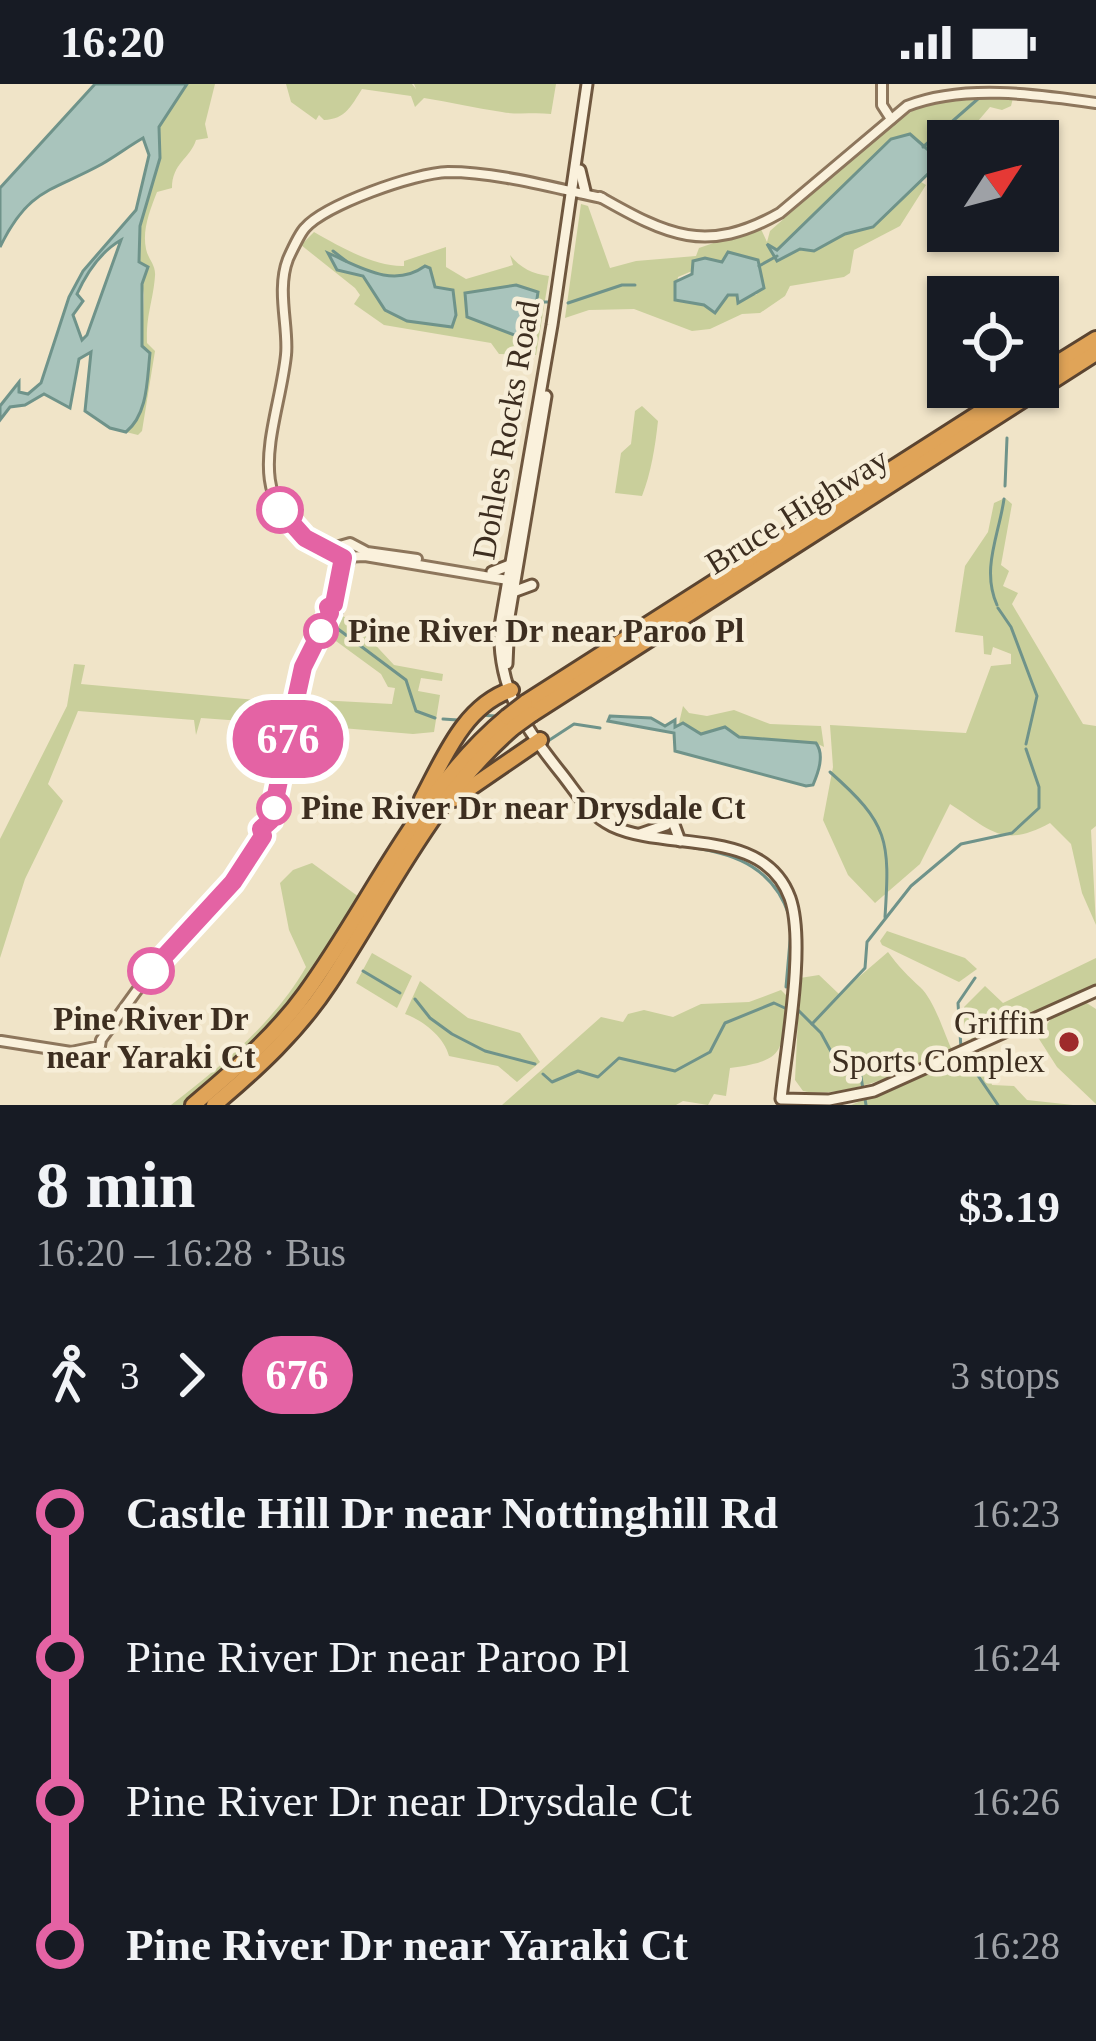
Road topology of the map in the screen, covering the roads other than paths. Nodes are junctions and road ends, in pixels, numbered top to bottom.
1 (590, 84) edge
2 (881, 84) edge
3 (1096, 103) edge
4 (891, 119) junction
5 (574, 190) junction
6 (1096, 338) edge
7 (1096, 353) edge
8 (1059, 362) edge
9 (988, 408) edge
10 (348, 554) junction
11 (512, 578) junction
12 (502, 674) joint
13 (506, 692) junction
14 (528, 708) junction
15 (511, 722) junction
16 (536, 746) junction
17 (594, 814) junction
18 (414, 824) junction
19 (593, 827) dead end
20 (640, 834) junction
21 (656, 838) junction
22 (680, 842) junction
23 (412, 848) junction
24 (1096, 991) edge
25 (0, 1040) edge
26 (787, 1059) junction
27 (786, 1102) edge
28 (193, 1105) edge
29 (214, 1105) edge

1 - 5 main road, Dohles Rocks Road
2 - 4 street
3 - 4 street
4 - 5 street
5 - 10 street
5 - 11 main road, Dohles Rocks Road
6 - 8 highway
7 - 14 highway, Bruce Highway
9 - 14 highway, Bruce Highway
10 - 11 street
10 - 25 street
11 - 12 main road, Dohles Rocks Road
11 - 13 main road, Dohles Rocks Road
12 - 13 highway
13 - 16 main road, Dohles Rocks Road
13 - 18 highway
14 - 15 highway, Bruce Highway, bridge
15 - 18 highway, Bruce Highway
15 - 23 highway, Bruce Highway
16 - 17 main road, Dohles Rocks Road
16 - 23 highway
17 - 19 main road
17 - 20 main road, Dohles Rocks Road
18 - 28 highway, Bruce Highway
20 - 21 main road, Dohles Rocks Road
20 - 22 main road
21 - 22 main road, Dohles Rocks Road
21 - 22 main road
22 - 26 main road, Dohles Rocks Road
23 - 29 highway, Bruce Highway
24 - 27 main road
26 - 27 main road, Dohles Rocks Road
26 - 27 main road, Dohles Rocks Road

